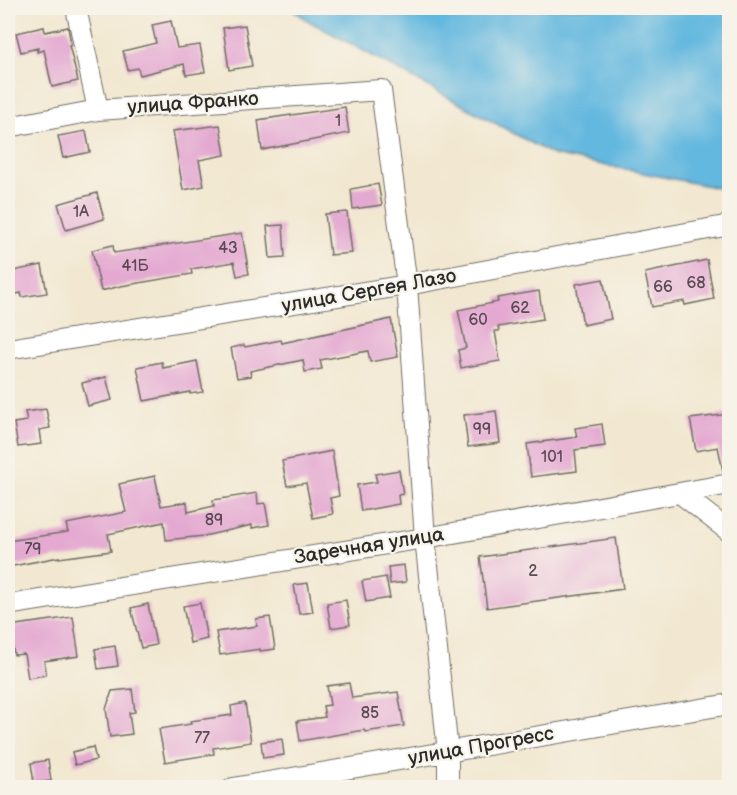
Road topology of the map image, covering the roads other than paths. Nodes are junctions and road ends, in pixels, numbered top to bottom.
1 (76, 8) edge
2 (98, 110) junction
3 (8, 127) edge
4 (729, 225) edge
5 (406, 285) junction
6 (8, 349) edge
7 (729, 484) edge
8 (680, 493) junction
9 (729, 532) edge
10 (424, 538) junction
11 (8, 605) edge
12 (729, 704) edge
13 (448, 752) junction
14 (233, 788) edge
15 (448, 788) edge

1 - 2 street
2 - 3 street, улица Франко
2 - 5 street, улица Франко
4 - 5 street, улица Сергея Лазо
5 - 6 street, улица Сергея Лазо
5 - 10 street
7 - 8 street, Заречная улица
8 - 9 street
8 - 10 street, Заречная улица
10 - 11 street, Заречная улица
10 - 13 street
12 - 13 street, улица Прогресс
13 - 14 street, улица Прогресс
13 - 15 street

